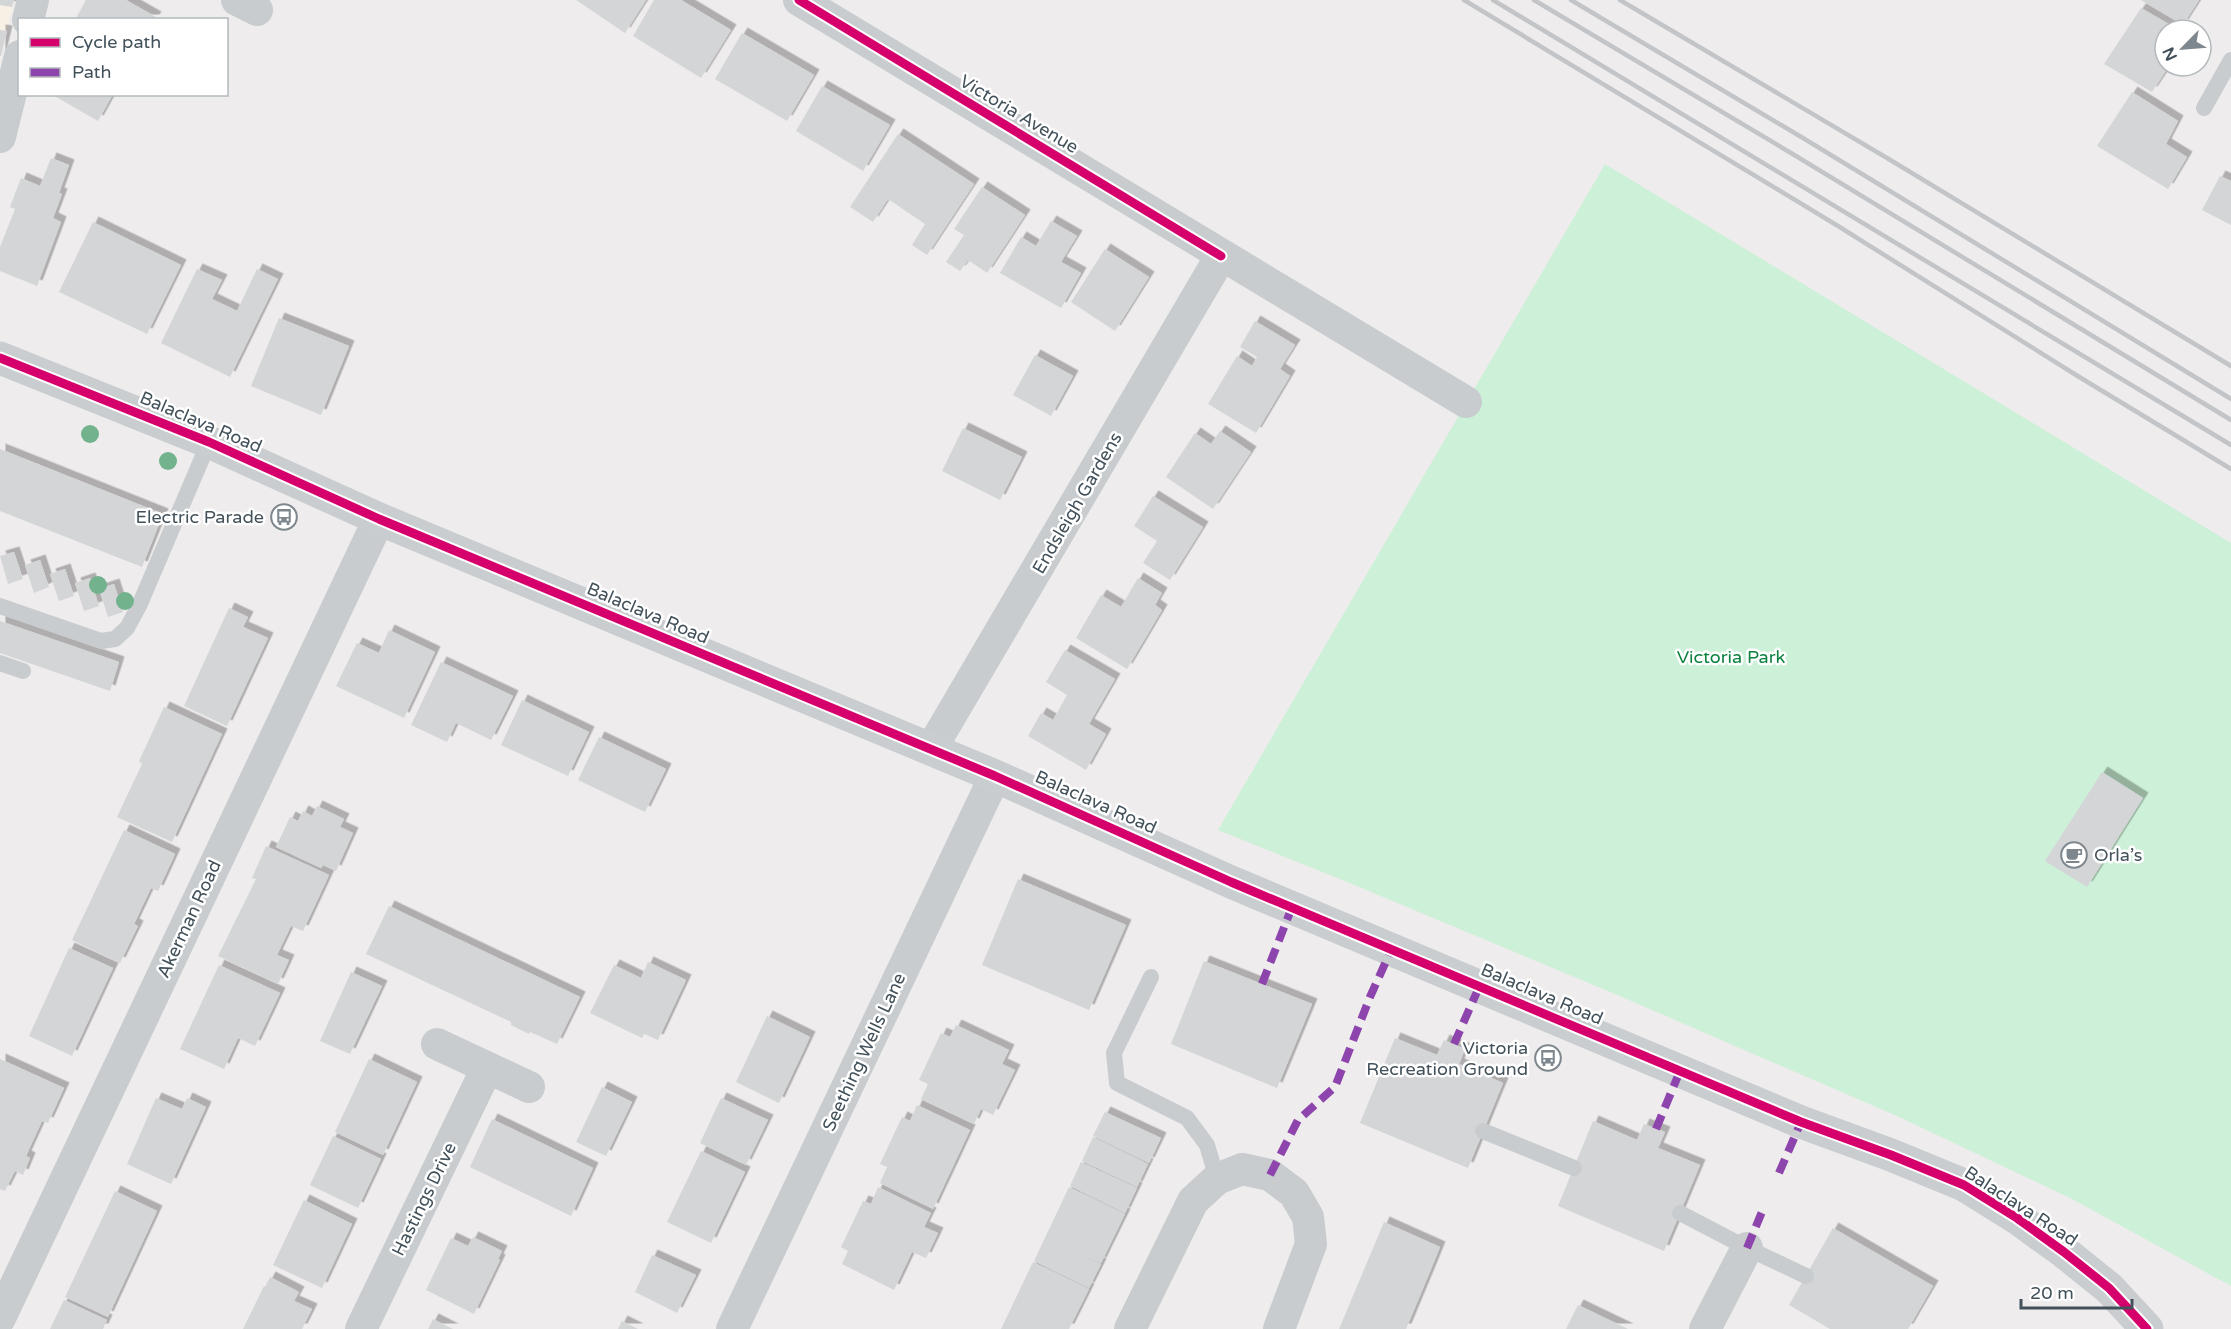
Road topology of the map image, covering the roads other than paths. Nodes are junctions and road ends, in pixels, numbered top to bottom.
1 (33, 0) edge
2 (799, 0) edge
3 (28, 18) edge
4 (2231, 60) edge
5 (18, 64) edge
6 (2205, 108) dead end
7 (0, 137) edge
8 (1221, 256) junction
9 (0, 358) edge
10 (1466, 402) dead end
11 (209, 442) junction
12 (379, 519) junction
13 (0, 606) edge
14 (0, 663) edge
15 (23, 671) dead end
16 (931, 749) junction
17 (994, 776) junction
18 (1151, 977) dead end
19 (437, 1044) dead end
20 (487, 1068) junction
21 (529, 1087) dead end
22 (1483, 1131) dead end
23 (1574, 1168) dead end
24 (1217, 1179) junction
25 (1680, 1213) dead end
26 (1747, 1248) junction
27 (1806, 1276) dead end
28 (0, 1318) edge
29 (361, 1329) edge
30 (732, 1329) edge
31 (1131, 1329) edge
32 (1279, 1329) edge
33 (1705, 1329) edge
34 (2147, 1329) edge

1 - 3 street
2 - 8 street, Victoria Avenue
4 - 6 lane
5 - 7 street
8 - 10 street, Victoria Avenue
8 - 16 street, Endsleigh Gardens
9 - 11 street, Balaclava Road
11 - 12 street, Balaclava Road
11 - 13 lane
12 - 16 street, Balaclava Road
12 - 28 street, Akerman Road
14 - 15 lane
16 - 17 street, Balaclava Road
17 - 30 street, Seething Wells Lane
17 - 34 street, Balaclava Road
18 - 24 lane
19 - 20 street
20 - 21 street
20 - 29 street, Hastings Drive
22 - 23 lane
24 - 31 street
24 - 32 street
25 - 26 lane
26 - 27 lane
26 - 33 street

